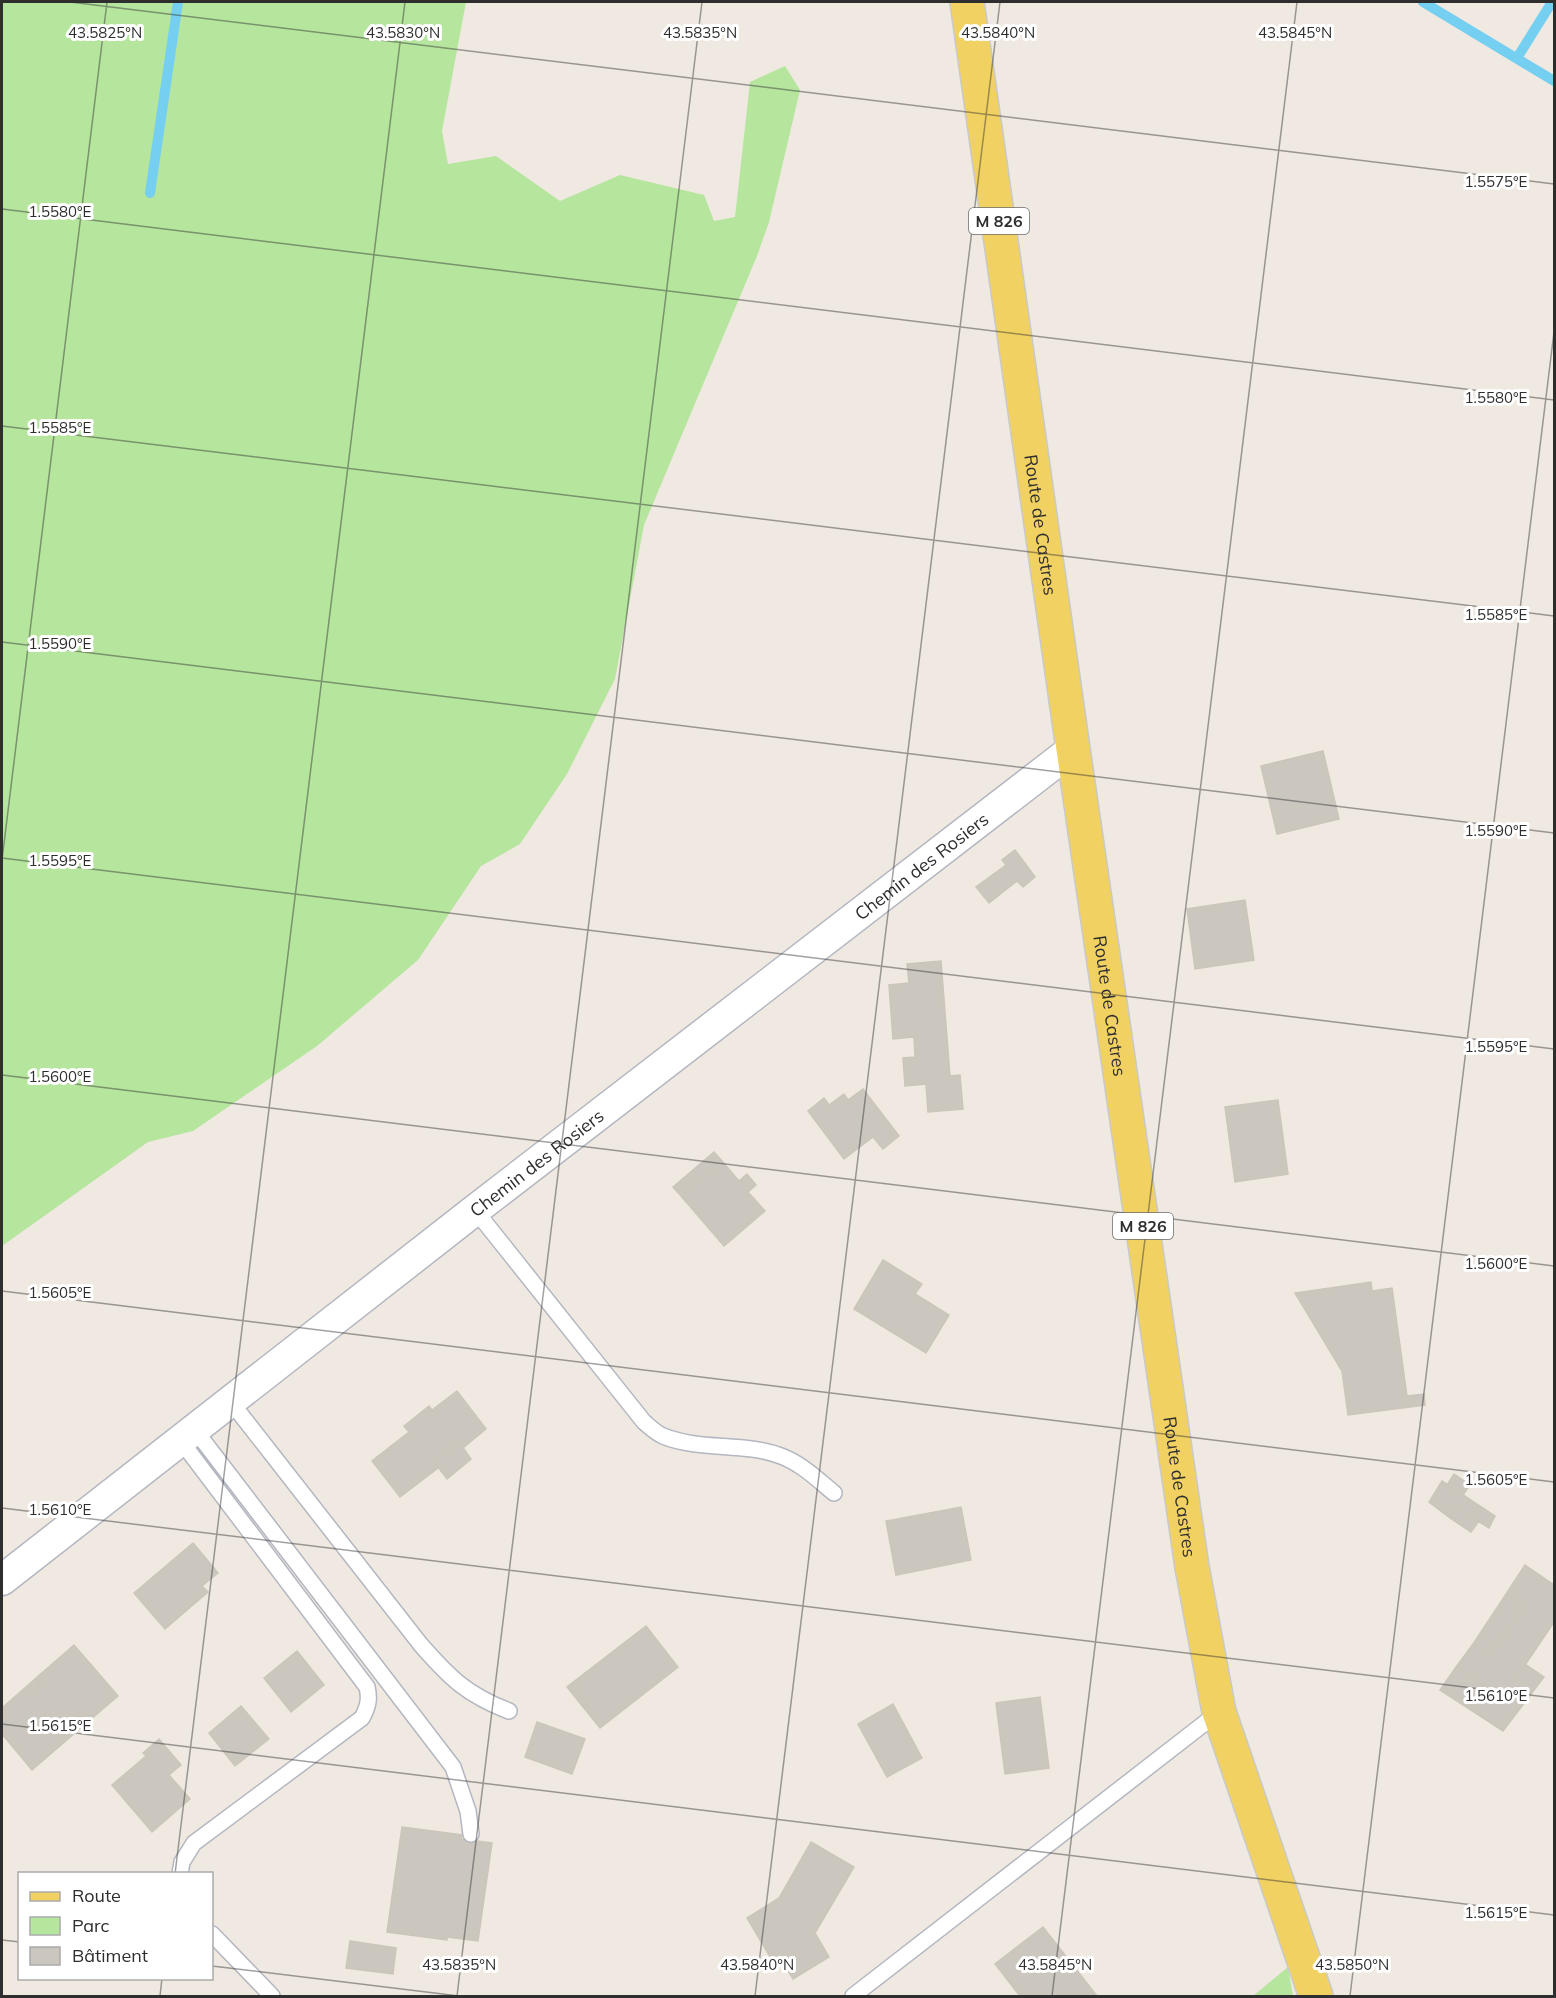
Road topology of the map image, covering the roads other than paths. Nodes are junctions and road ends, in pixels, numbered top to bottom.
1 (968, 2) edge
2 (1073, 749) junction
3 (475, 1210) junction
4 (231, 1402) junction
5 (188, 1436) junction
6 (834, 1493) dead end
7 (2, 1580) edge
8 (510, 1712) dead end
9 (1219, 1712) junction
10 (471, 1834) dead end
11 (180, 1872) edge
12 (213, 1935) edge
13 (272, 1996) edge
14 (853, 1996) edge
15 (1316, 1996) edge

1 - 2 main road, Route de Castres / M 826
2 - 3 street, Chemin des Rosiers
2 - 9 main road, Route de Castres / M 826
3 - 4 street, Chemin des Rosiers
3 - 6 lane
4 - 5 street, Chemin des Rosiers
4 - 8 lane
5 - 7 street, Chemin des Rosiers
5 - 10 lane
5 - 11 lane
9 - 14 lane
9 - 15 main road, Route de Castres / M 826
12 - 13 lane

